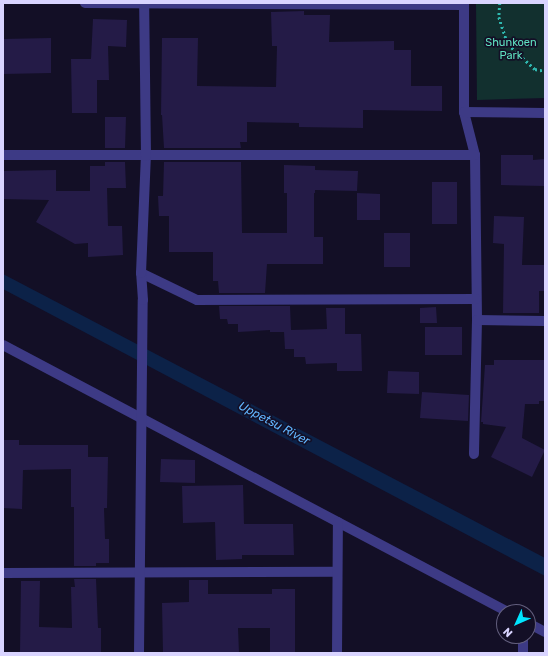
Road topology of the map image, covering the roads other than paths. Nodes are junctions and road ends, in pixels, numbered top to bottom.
1 (86, 3) edge
2 (144, 3) edge
3 (464, 4) edge
4 (464, 112) junction
5 (545, 113) edge
6 (3, 155) edge
7 (475, 155) junction
8 (146, 156) junction
9 (141, 273) junction
10 (476, 300) junction
11 (477, 320) junction
12 (545, 321) edge
13 (3, 345) edge
14 (140, 418) junction
15 (474, 454) dead end
16 (338, 522) junction
17 (139, 572) junction
18 (337, 572) junction
19 (3, 573) edge
20 (496, 606) edge
21 (536, 627) edge
22 (545, 632) edge
23 (140, 653) edge
24 (337, 653) edge

1 - 2 street
2 - 3 street
2 - 8 street
3 - 4 street
4 - 5 street
4 - 7 street
6 - 8 street
7 - 8 street
7 - 10 street
8 - 9 street
9 - 10 street
9 - 14 street
10 - 11 street
11 - 12 street
11 - 15 street
13 - 14 street
14 - 16 street
14 - 17 street
16 - 18 street
16 - 20 street
17 - 18 street
17 - 19 street
17 - 23 street
18 - 24 street
21 - 22 street

